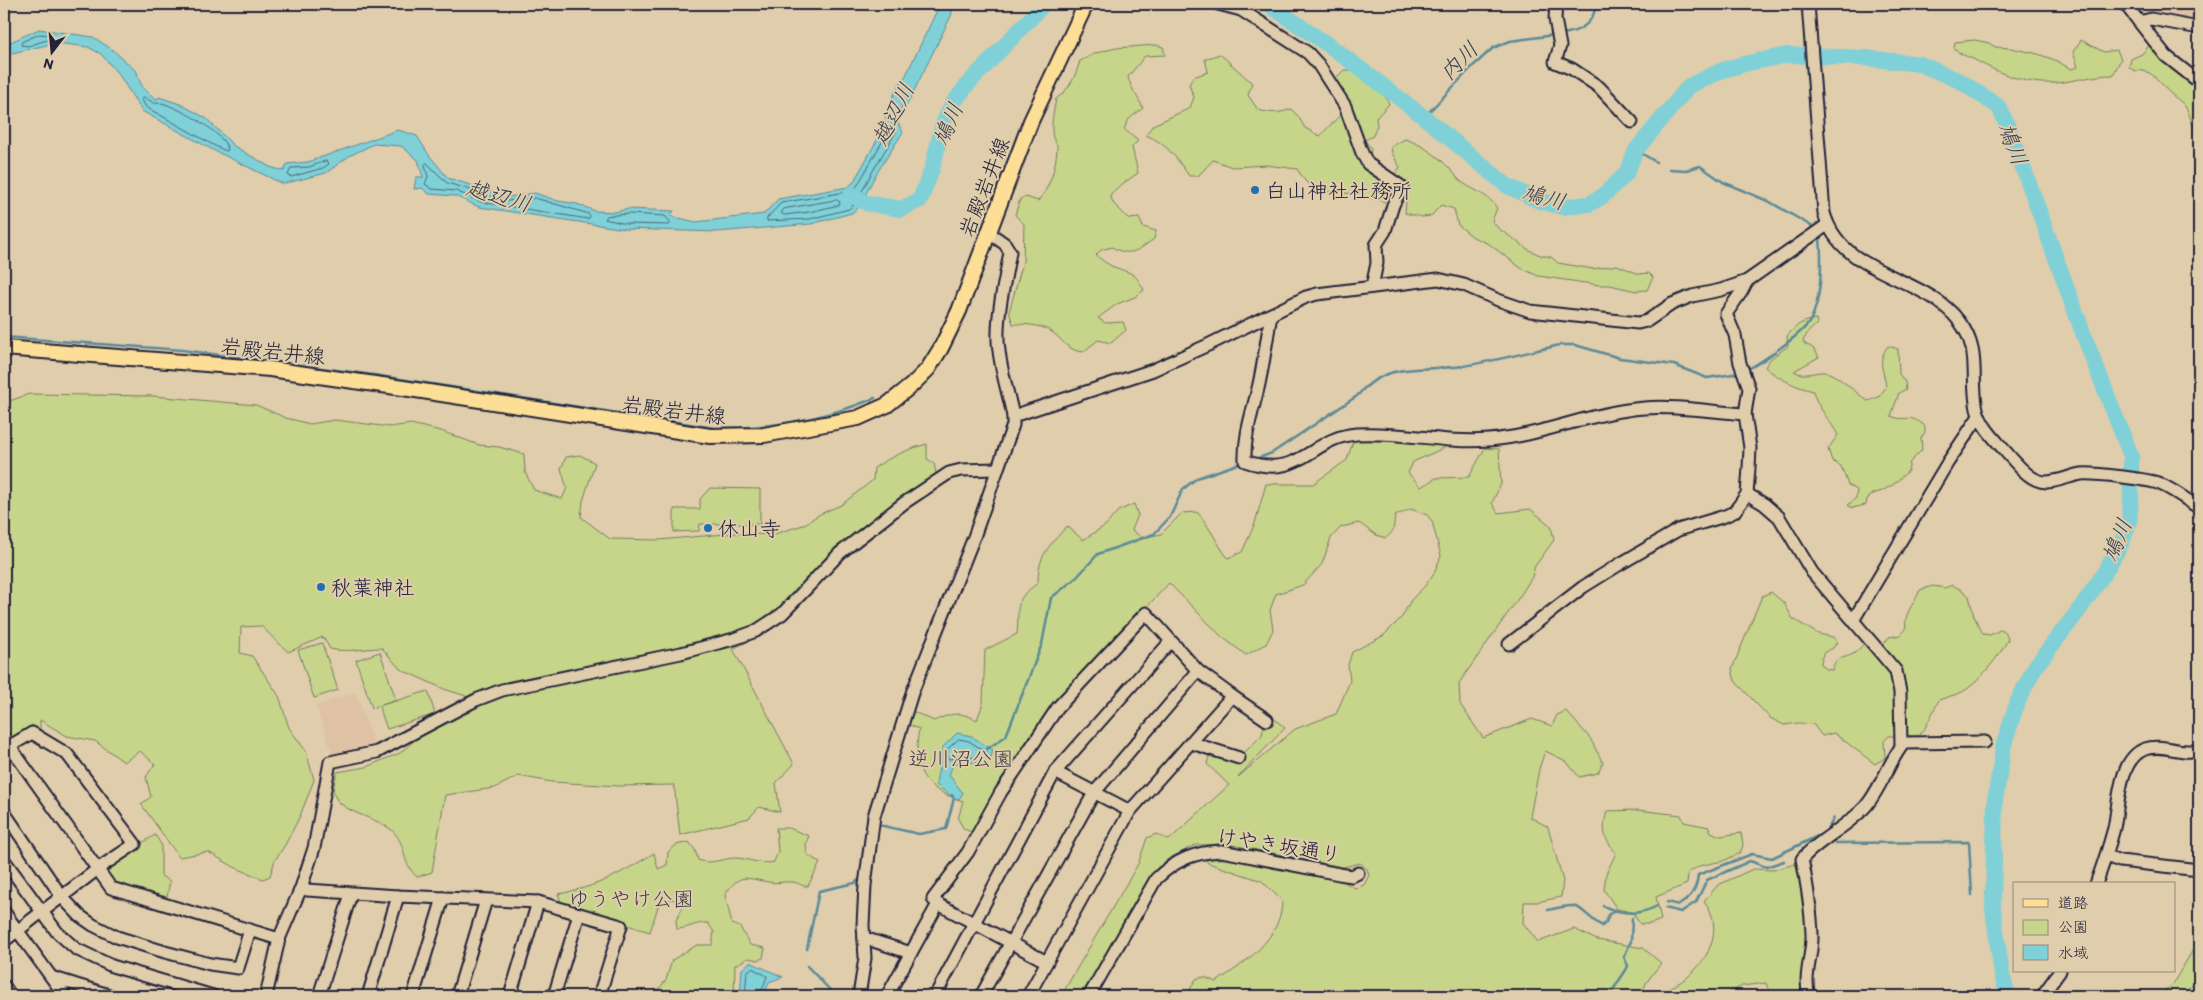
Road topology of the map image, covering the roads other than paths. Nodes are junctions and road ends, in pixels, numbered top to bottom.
1 (1086, 4) edge
2 (1218, 4) edge
3 (1556, 4) edge
4 (1808, 4) edge
5 (2125, 4) edge
6 (1248, 14) junction
7 (2140, 22) junction
8 (1242, 25) dead end
9 (2199, 28) edge
10 (2199, 82) edge
11 (1632, 122) dead end
12 (1828, 225) junction
13 (988, 232) junction
14 (1747, 281) junction
15 (1372, 287) junction
16 (1271, 315) junction
17 (4, 348) edge
18 (1746, 414) junction
19 (1013, 416) junction
20 (1979, 416) junction
21 (997, 469) junction
22 (1747, 494) junction
23 (2199, 508) edge
24 (1854, 619) junction
25 (1171, 641) junction
26 (1509, 644) dead end
27 (1198, 672) junction
28 (1232, 696) junction
29 (1267, 720) dead end
30 (7, 742) edge
31 (1985, 742) dead end
32 (1192, 743) junction
33 (1901, 746) junction
34 (2199, 750) edge
35 (1240, 758) dead end
36 (1055, 772) junction
37 (1094, 793) junction
38 (1130, 811) junction
39 (4, 812) edge
40 (2106, 856) junction
41 (4, 860) edge
42 (99, 868) junction
43 (2199, 870) edge
44 (1358, 873) dead end
45 (2097, 882) edge
46 (301, 888) junction
47 (351, 894) junction
48 (398, 896) junction
49 (62, 897) junction
50 (442, 898) junction
51 (486, 900) junction
52 (538, 902) junction
53 (938, 904) junction
54 (4, 912) edge
55 (42, 913) junction
56 (579, 914) junction
57 (975, 923) junction
58 (250, 930) junction
59 (18, 931) junction
60 (864, 938) junction
61 (279, 939) junction
62 (4, 941) edge
63 (1011, 942) junction
64 (911, 953) junction
65 (1047, 962) junction
66 (2059, 972) edge
67 (54, 978) junction
68 (4, 986) edge
69 (11, 996) edge
70 (65, 996) edge
71 (112, 996) edge
72 (213, 996) edge
73 (266, 996) edge
74 (319, 996) edge
75 (368, 996) edge
76 (413, 996) edge
77 (457, 996) edge
78 (510, 996) edge
79 (554, 996) edge
80 (599, 996) edge
81 (859, 996) edge
82 (887, 996) edge
83 (935, 996) edge
84 (981, 996) edge
85 (1028, 996) edge
86 (1089, 996) edge
87 (1810, 996) edge
88 (2042, 996) edge

1 - 13 main road, 岩殿岩井線
2 - 6 street
3 - 11 street
4 - 12 street
5 - 7 street
6 - 8 street
6 - 15 street
7 - 9 street
7 - 10 street
12 - 14 street
12 - 20 street
13 - 17 main road, 岩殿岩井線
13 - 19 street
14 - 15 street
14 - 18 street
15 - 16 street
16 - 18 street
16 - 19 street
18 - 22 street
19 - 21 street
20 - 23 street
20 - 24 street
21 - 46 street
21 - 60 street
22 - 24 street
22 - 26 street
24 - 33 street
25 - 27 street
25 - 36 street
25 - 53 street
27 - 28 street
27 - 37 street
28 - 29 street
28 - 32 street
30 - 42 street
30 - 42 street
31 - 33 street
32 - 35 street
32 - 38 street
33 - 87 street
34 - 40 street
36 - 37 street
36 - 57 street
37 - 38 street
37 - 63 street
38 - 65 street
39 - 49 street
40 - 43 street
40 - 45 street
41 - 55 street
42 - 49 street
42 - 58 street
44 - 86 street, けやき坂通り
46 - 47 street
46 - 61 street
47 - 48 street
47 - 74 street
48 - 50 street
48 - 75 street
49 - 55 street
49 - 58 street
50 - 51 street
50 - 76 street
51 - 52 street
51 - 77 street
52 - 56 street
52 - 78 street
53 - 57 street
53 - 64 street
54 - 59 street
55 - 59 street
55 - 72 street
56 - 79 street
56 - 80 street
57 - 63 street
57 - 83 street
58 - 61 street
59 - 62 street
59 - 67 street
60 - 64 street
60 - 81 street
61 - 73 street
63 - 65 street
63 - 84 street
64 - 82 street
65 - 85 street
66 - 88 street
67 - 70 street
67 - 71 street
68 - 69 street

